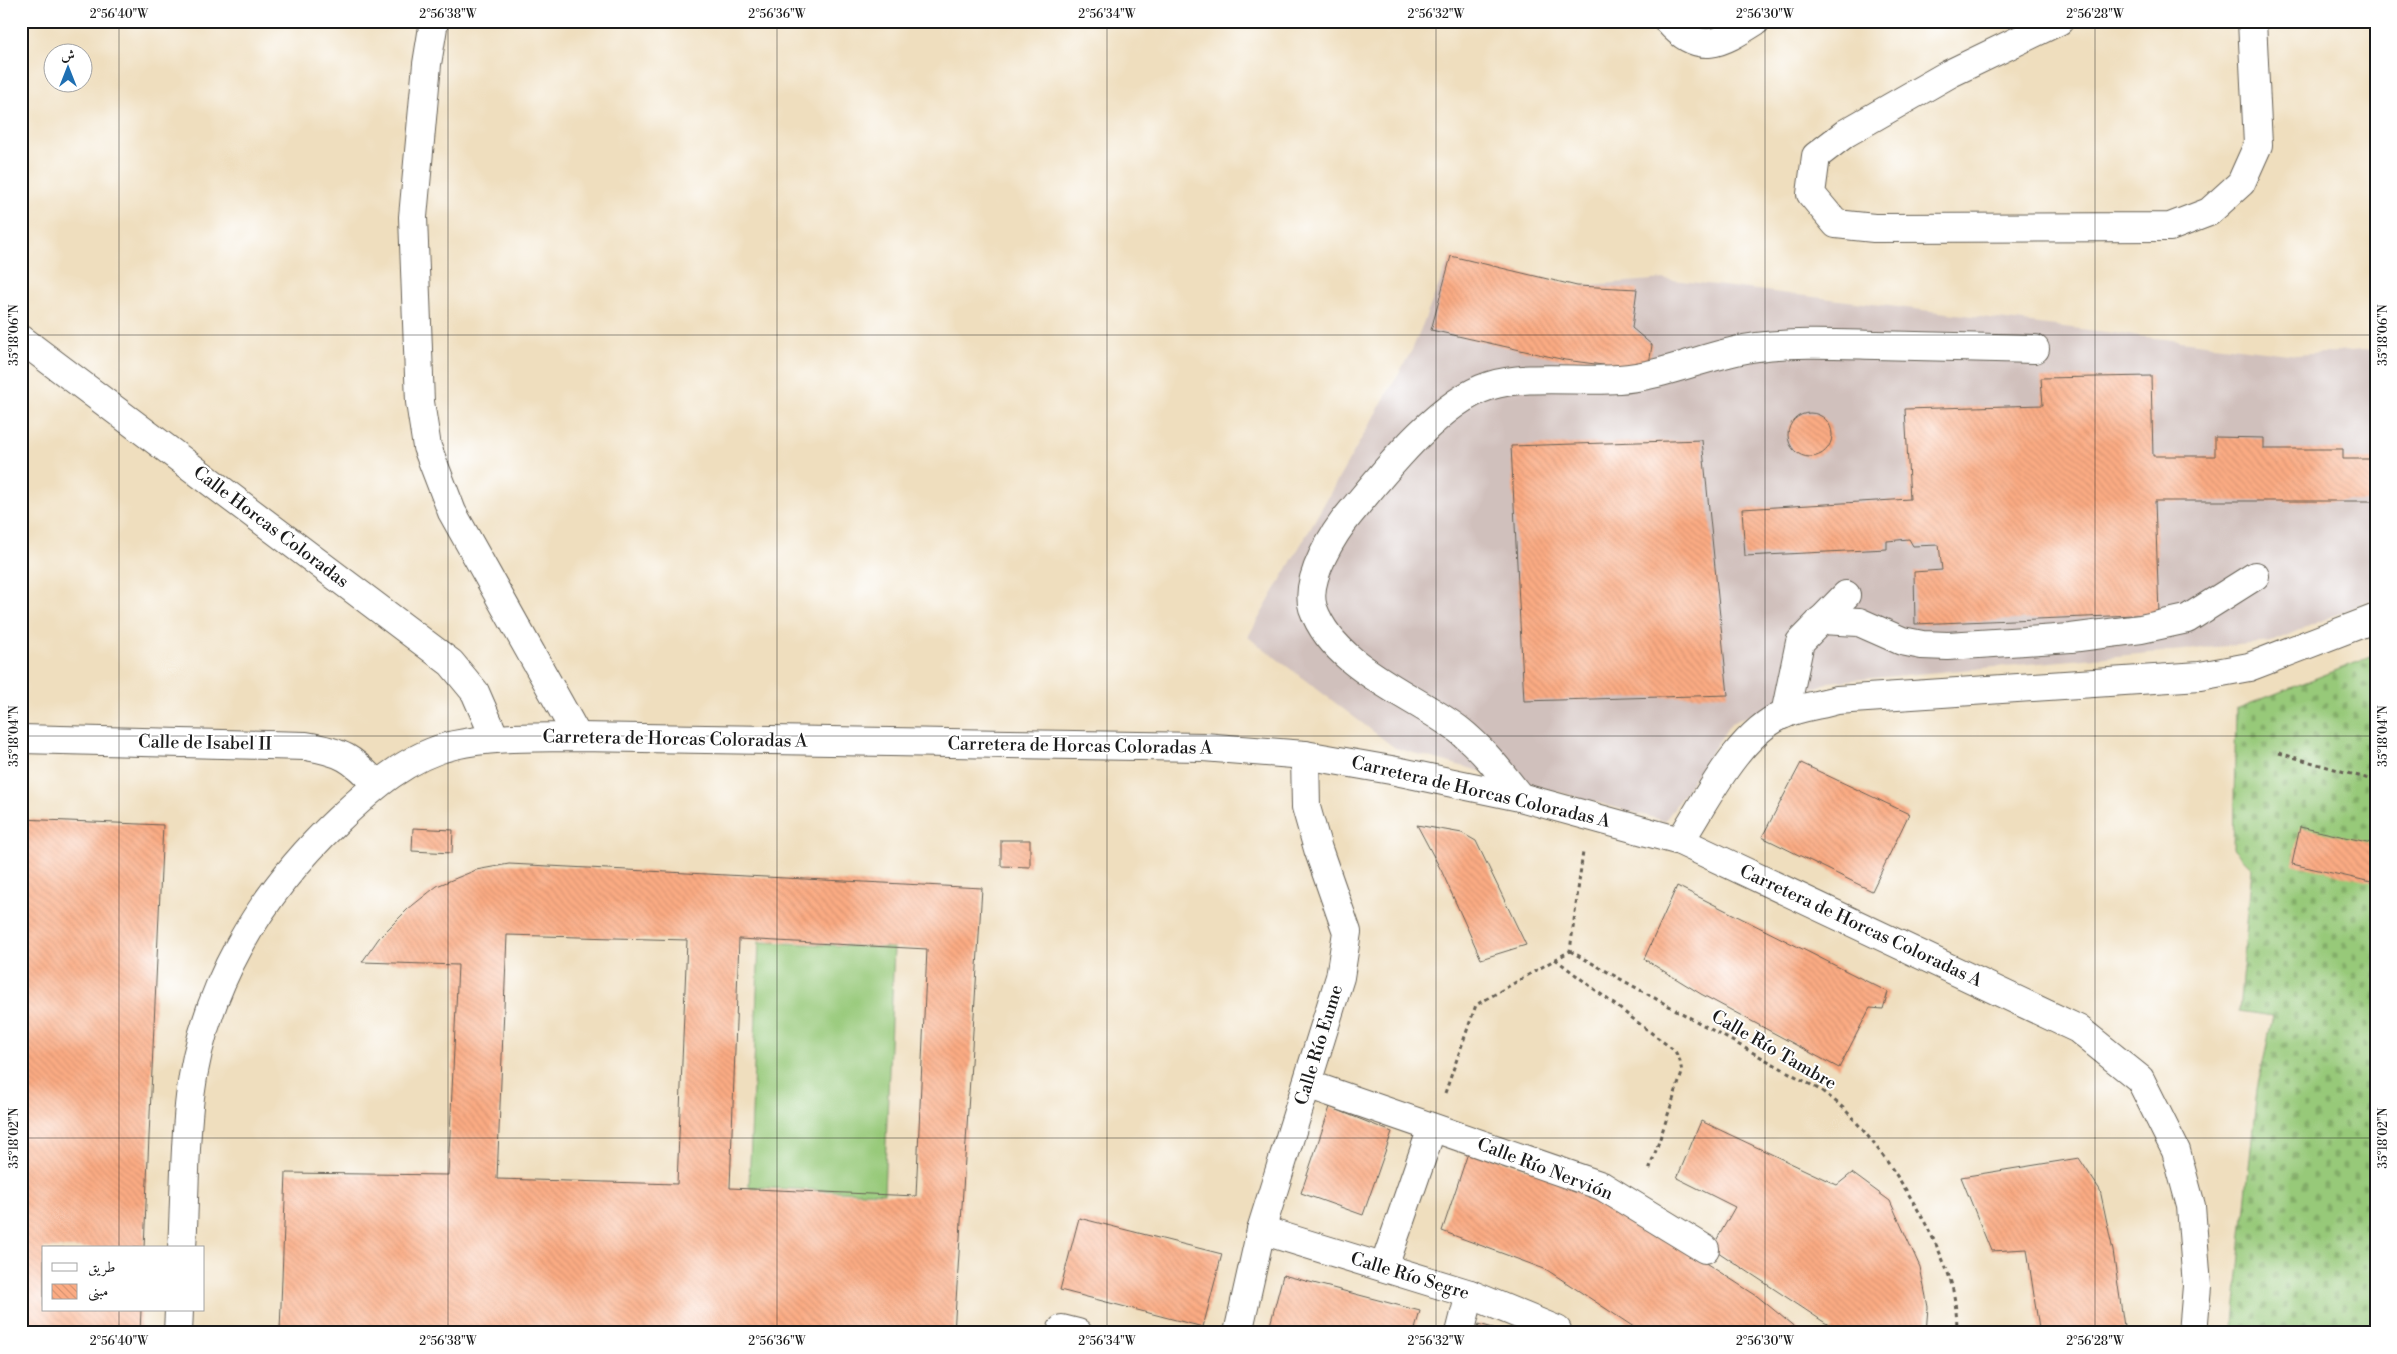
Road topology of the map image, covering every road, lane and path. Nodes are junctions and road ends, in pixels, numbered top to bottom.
1 (434, 21) edge
2 (1668, 21) edge
3 (1756, 21) edge
4 (2059, 21) edge
5 (2252, 21) edge
6 (21, 339) edge
7 (2036, 349) dead end
8 (21, 524) edge
9 (29, 526) dead end
10 (2255, 576) dead end
11 (1846, 595) dead end
12 (2376, 618) edge
13 (1821, 620) junction
14 (1785, 714) junction
15 (578, 737) junction
16 (495, 738) junction
17 (21, 739) edge
18 (2278, 753) dead end
19 (1305, 755) junction
20 (2376, 781) edge
21 (376, 784) junction
22 (1520, 797) junction
23 (1588, 815) junction
24 (1680, 841) junction
25 (1570, 950) junction
26 (1555, 959) junction
27 (1307, 1084) junction
28 (1432, 1128) junction
29 (1637, 1207) junction
30 (1261, 1230) junction
31 (182, 1246) edge
32 (1705, 1249) dead end
33 (1384, 1267) junction
34 (1470, 1294) junction
35 (179, 1312) edge
36 (1557, 1330) dead end
37 (178, 1333) edge
38 (1238, 1333) edge
39 (1460, 1333) edge
40 (1957, 1333) edge
41 (2193, 1333) edge

1 - 15 street
2 - 3 street
4 - 5 street
6 - 16 street, Calle Horcas Coloradas
7 - 22 street
8 - 9 path
10 - 13 street
11 - 13 street
12 - 14 street
13 - 14 street
14 - 24 street
15 - 16 street, Carretera de Horcas Coloradas A
15 - 19 street, Carretera de Horcas Coloradas A
16 - 21 street, Carretera de Horcas Coloradas A
17 - 21 street, Calle de Isabel II
18 - 20 path
19 - 22 street, Carretera de Horcas Coloradas A
19 - 27 street, Calle Río Eume
21 - 31 street, Carretera de Horcas Coloradas A
22 - 23 street, Carretera de Horcas Coloradas A
23 - 24 street, Carretera de Horcas Coloradas A
23 - 25 path
24 - 41 street, Carretera de Horcas Coloradas A
25 - 26 path
25 - 40 path, Calle Río Tambre
26 - 28 path
26 - 29 path
27 - 28 street, Calle Río Nervión
27 - 30 street, Calle Río Eume
28 - 29 street, Calle Río Nervión
28 - 33 street
29 - 32 street, Calle Río Nervión
30 - 33 street, Calle Río Segre
30 - 38 street, Calle Río Eume
33 - 34 street, Calle Río Segre
34 - 36 street, Calle Río Segre
34 - 39 street
35 - 37 street

